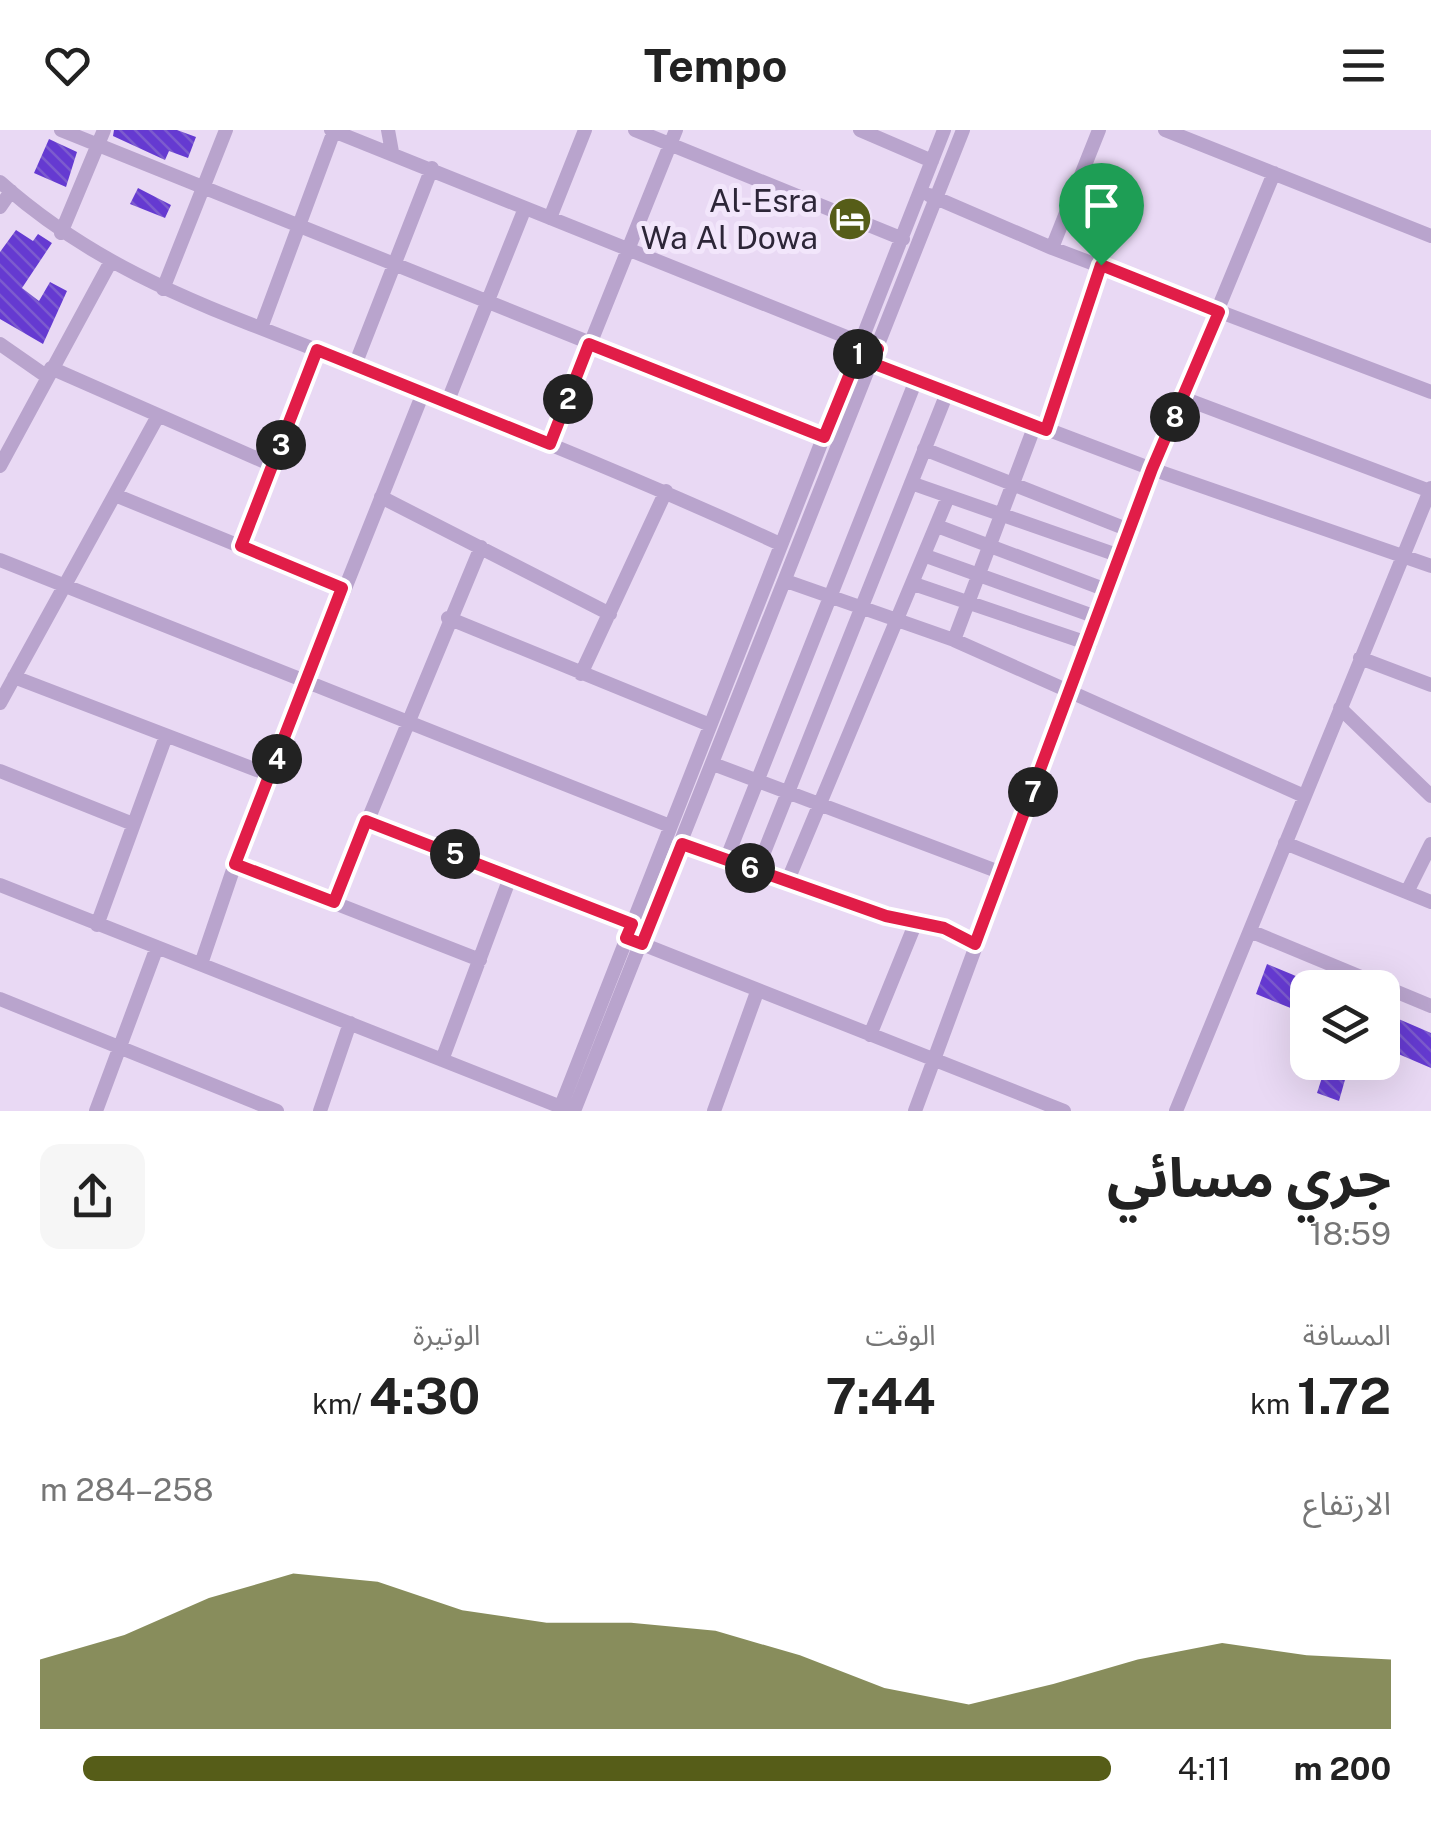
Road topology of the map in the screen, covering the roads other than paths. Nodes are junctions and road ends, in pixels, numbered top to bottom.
1 (61, 130) edge
2 (104, 130) edge
3 (226, 130) edge
4 (388, 130) edge
5 (584, 130) edge
6 (635, 130) edge
7 (860, 130) edge
8 (944, 130) edge
9 (963, 130) edge
10 (1100, 130) edge
11 (1165, 130) edge
12 (333, 131) edge
13 (674, 137) edge
14 (98, 145) junction
15 (392, 152) junction
16 (932, 161) junction
17 (432, 168) junction
18 (1274, 173) junction
19 (5, 187) edge
20 (203, 190) junction
21 (921, 191) junction
22 (937, 198) junction
23 (0, 206) edge
24 (525, 208) junction
25 (550, 218) junction
26 (300, 228) junction
27 (61, 233) junction
28 (1431, 236) edge
29 (903, 239) junction
30 (1052, 248) junction
31 (628, 249) junction
32 (110, 263) junction
33 (394, 264) junction
34 (1101, 265) junction
35 (164, 289) junction
36 (486, 302) junction
37 (1219, 312) junction
38 (261, 328) junction
39 (0, 344) edge
40 (589, 344) junction
41 (862, 344) junction
42 (317, 350) junction
43 (875, 356) junction
44 (355, 365) junction
45 (48, 372) junction
46 (916, 380) junction
47 (1431, 392) edge
48 (422, 393) junction
49 (947, 393) junction
50 (1183, 398) junction
51 (447, 403) junction
52 (158, 416) junction
53 (1040, 428) junction
54 (824, 437) junction
55 (550, 444) junction
56 (924, 449) junction
57 (0, 466) edge
58 (274, 466) junction
59 (1152, 469) junction
60 (1015, 482) junction
61 (912, 483) junction
62 (1430, 489) edge
63 (666, 491) junction
64 (115, 495) junction
65 (381, 497) junction
66 (948, 497) junction
67 (1002, 517) junction
68 (937, 526) junction
69 (1129, 530) junction
70 (241, 546) junction
71 (481, 546) junction
72 (990, 547) junction
73 (777, 551) junction
74 (1402, 555) junction
75 (926, 556) junction
76 (1120, 556) junction
77 (0, 560) edge
78 (792, 565) junction
79 (1431, 566) edge
80 (979, 575) junction
81 (786, 581) junction
82 (65, 582) junction
83 (914, 584) junction
84 (342, 588) junction
85 (1108, 592) junction
86 (833, 596) junction
87 (969, 602) junction
88 (862, 606) junction
89 (610, 614) junction
90 (448, 618) junction
91 (1098, 618) junction
92 (900, 620) junction
93 (954, 640) junction
94 (1090, 644) junction
95 (1360, 658) junction
96 (581, 674) junction
97 (14, 677) junction
98 (308, 680) junction
99 (1431, 685) edge
100 (1073, 691) junction
101 (0, 703) edge
102 (1340, 708) junction
103 (406, 720) junction
104 (710, 726) junction
105 (166, 736) junction
106 (712, 764) junction
107 (0, 771) edge
108 (270, 775) junction
109 (757, 781) junction
110 (784, 792) junction
111 (1304, 796) junction
112 (1431, 796) edge
113 (818, 803) junction
114 (366, 821) junction
115 (134, 824) junction
116 (670, 826) junction
117 (682, 844) junction
118 (1285, 844) junction
119 (1431, 844) edge
120 (726, 860) junction
121 (235, 864) junction
122 (757, 870) junction
123 (1002, 873) junction
124 (511, 875) junction
125 (788, 880) junction
126 (0, 886) edge
127 (1407, 892) junction
128 (334, 902) junction
129 (1431, 902) edge
130 (916, 922) junction
131 (97, 925) junction
132 (629, 930) junction
133 (1250, 932) junction
134 (642, 944) junction
135 (975, 944) junction
136 (157, 947) junction
137 (480, 960) junction
138 (201, 964) junction
139 (757, 992) junction
140 (0, 999) edge
141 (1431, 1006) edge
142 (350, 1022) junction
143 (870, 1035) junction
144 (120, 1046) junction
145 (442, 1060) junction
146 (934, 1060) junction
147 (565, 1110) edge
148 (96, 1111) edge
149 (277, 1111) edge
150 (320, 1111) edge
151 (714, 1111) edge
152 (915, 1111) edge
153 (1064, 1111) edge
154 (1176, 1111) edge

1 - 14 street
2 - 14 street
3 - 20 street
4 - 15 street
5 - 25 street
6 - 13 street
7 - 16 street
8 - 16 street
9 - 22 street
10 - 30 street
11 - 18 street
12 - 15 street
12 - 26 street
13 - 29 street
13 - 31 street
14 - 20 street
14 - 27 street
15 - 17 street
16 - 21 street
17 - 24 street
17 - 33 street
18 - 28 street
18 - 37 street
19 - 23 street
19 - 27 street
20 - 26 street
20 - 35 street
21 - 22 street
21 - 29 street
22 - 30 street
22 - 43 street
24 - 25 street
24 - 36 street
25 - 31 street
26 - 33 street
26 - 38 street
27 - 32 street
29 - 41 street
30 - 34 street
31 - 40 street
31 - 41 street
32 - 35 street
32 - 45 street
33 - 36 street
33 - 44 street
34 - 37 street
34 - 53 street
35 - 38 street
36 - 40 street
36 - 51 street
37 - 47 street
37 - 50 street
38 - 42 street
39 - 45 street
40 - 54 street
40 - 55 street
41 - 43 street
41 - 54 street
42 - 44 street
42 - 58 street
43 - 46 street
43 - 78 street
44 - 48 street
45 - 52 street
45 - 57 street
46 - 49 street
46 - 86 street
48 - 51 street
48 - 65 street
49 - 53 street
49 - 56 street
50 - 59 street
50 - 62 street
51 - 55 street
52 - 58 street
52 - 64 street
53 - 59 street
53 - 60 street
54 - 73 street
55 - 63 street
56 - 60 street
56 - 61 street
58 - 70 street
59 - 69 street
59 - 74 street
60 - 67 street
60 - 69 street
61 - 66 street
61 - 88 street
62 - 74 street
63 - 73 street
63 - 89 street
64 - 70 street
64 - 82 street
65 - 71 street
65 - 84 street
66 - 67 street
66 - 68 street
67 - 72 street
67 - 76 street
68 - 72 street
68 - 75 street
69 - 76 street
70 - 84 street
71 - 89 street
71 - 90 street
72 - 80 street
72 - 85 street
73 - 78 street
73 - 104 street
74 - 79 street
74 - 95 street
75 - 80 street
75 - 83 street
76 - 85 street
77 - 82 street
78 - 81 street
80 - 87 street
80 - 91 street
81 - 86 street
81 - 106 street
82 - 97 street
82 - 98 street
83 - 87 street
83 - 92 street
84 - 98 street
85 - 91 street
86 - 88 street
86 - 109 street
87 - 93 street
87 - 94 street
88 - 92 street
88 - 110 street
89 - 96 street
90 - 96 street
90 - 103 street
91 - 94 street
92 - 93 street
92 - 113 street
93 - 100 street
94 - 100 street
95 - 99 street
95 - 102 street
96 - 104 street
97 - 101 street
97 - 105 street
98 - 103 street
98 - 108 street
100 - 111 street
100 - 123 street
102 - 111 street
102 - 112 street
103 - 114 street
103 - 116 street
104 - 116 street
105 - 108 street
105 - 115 street
106 - 109 street
106 - 117 street
107 - 115 street
108 - 121 street
109 - 110 street
109 - 120 street
110 - 113 street
110 - 122 street
111 - 118 street
113 - 123 street
113 - 125 street
114 - 124 street
114 - 128 street
115 - 131 street
116 - 132 street
117 - 120 street
117 - 134 street
118 - 127 street
118 - 133 street
119 - 127 street
120 - 122 street
121 - 128 street
121 - 138 street
122 - 125 street
123 - 135 street
124 - 132 street
124 - 137 street
125 - 130 street
126 - 131 street
127 - 129 street
128 - 137 street
130 - 135 street
130 - 143 street
131 - 136 street
132 - 134 street
132 - 147 street
133 - 141 street
133 - 154 street
134 - 139 street
134 - 147 street
135 - 146 street
136 - 138 street
136 - 144 street
137 - 145 street
138 - 142 street
139 - 143 street
139 - 151 street
140 - 144 street
142 - 145 street
142 - 150 street
143 - 146 street
144 - 148 street
144 - 149 street
145 - 147 street
146 - 152 street
146 - 153 street

